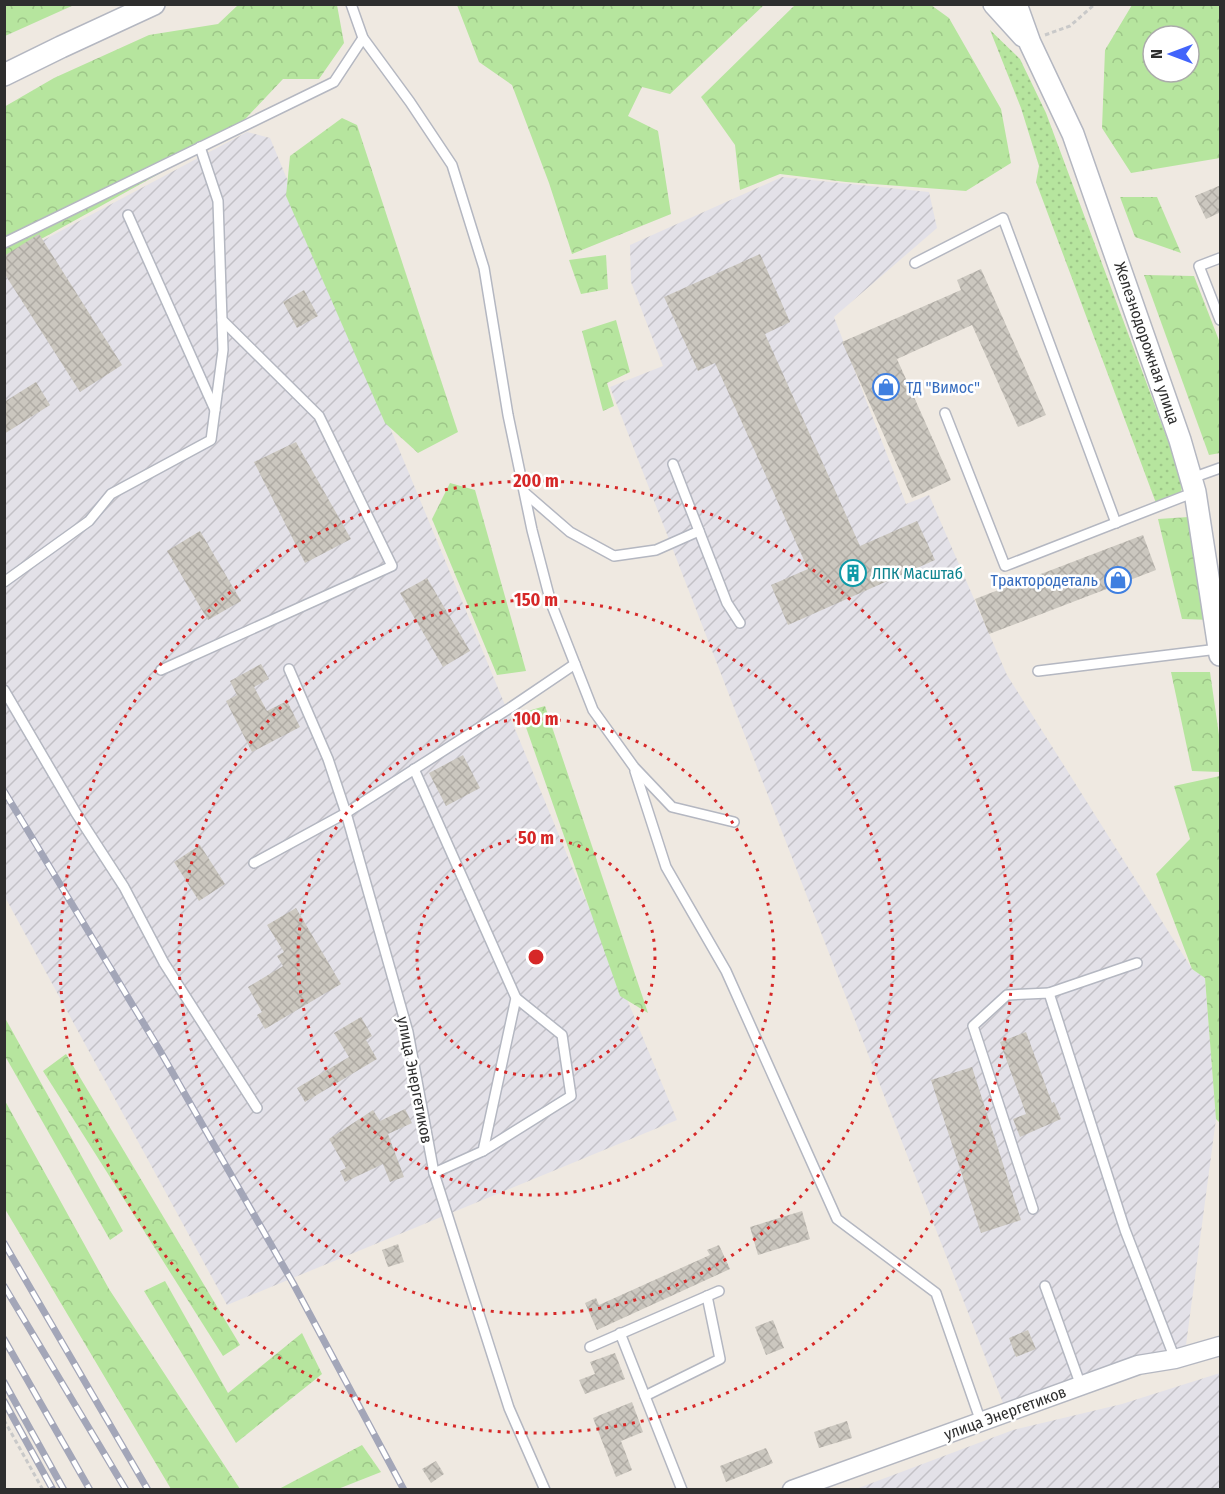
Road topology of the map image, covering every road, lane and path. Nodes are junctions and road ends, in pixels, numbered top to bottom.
1 (154, 4) edge
2 (351, 4) edge
3 (994, 4) edge
4 (1016, 4) edge
5 (1095, 4) edge
6 (363, 38) junction
7 (1030, 43) junction
8 (4, 75) edge
9 (200, 147) junction
10 (128, 215) dead end
11 (4, 243) edge
12 (1221, 258) edge
13 (915, 263) dead end
14 (222, 320) junction
15 (1221, 320) edge
16 (215, 411) junction
17 (945, 413) dead end
18 (673, 464) dead end
19 (1221, 468) edge
20 (1193, 485) junction
21 (525, 493) junction
22 (1116, 523) junction
23 (699, 531) junction
24 (4, 582) edge
25 (740, 623) dead end
26 (1220, 651) edge
27 (575, 664) junction
28 (290, 669) dead end
29 (161, 670) dead end
30 (1038, 671) dead end
31 (4, 690) edge
32 (634, 767) junction
33 (414, 769) junction
34 (346, 813) junction
35 (734, 822) dead end
36 (254, 863) dead end
37 (1137, 963) dead end
38 (1049, 993) junction
39 (516, 998) junction
40 (257, 1108) dead end
41 (483, 1150) junction
42 (434, 1173) junction
43 (1033, 1209) dead end
44 (1045, 1286) dead end
45 (719, 1291) dead end
46 (707, 1296) junction
47 (620, 1334) junction
48 (1221, 1346) edge
49 (590, 1347) dead end
50 (1175, 1359) junction
51 (1081, 1386) junction
52 (645, 1396) junction
53 (4, 1420) edge
54 (981, 1422) junction
55 (794, 1489) edge
56 (43, 1490) edge
57 (545, 1490) edge
58 (682, 1490) edge

1 - 8 street
2 - 6 lane
3 - 7 street
4 - 7 street
5 - 7 path
6 - 9 lane
6 - 21 lane
7 - 20 street, Железнодорожная улица
9 - 11 lane
9 - 14 lane
10 - 16 lane
12 - 15 lane
13 - 22 lane
14 - 16 lane
14 - 29 lane
16 - 24 lane
17 - 22 lane
18 - 23 lane
19 - 20 lane
20 - 22 lane
20 - 26 street, Железнодорожная улица
21 - 23 lane
21 - 27 lane
23 - 25 lane
26 - 30 lane
27 - 32 lane
27 - 33 lane
28 - 34 lane, улица Энергетиков
31 - 40 lane
32 - 35 lane
32 - 54 lane
33 - 34 lane
33 - 39 lane
34 - 36 lane
34 - 42 lane, улица Энергетиков
37 - 38 lane
38 - 43 lane
38 - 50 lane
39 - 41 lane
39 - 41 lane
41 - 42 lane
42 - 57 lane, улица Энергетиков
44 - 51 lane
45 - 46 lane
46 - 47 lane
46 - 52 lane
47 - 49 lane
47 - 52 lane
48 - 50 street, улица Энергетиков
50 - 51 street, улица Энергетиков
51 - 54 street, улица Энергетиков
52 - 58 lane
53 - 56 path
54 - 55 street, улица Энергетиков

